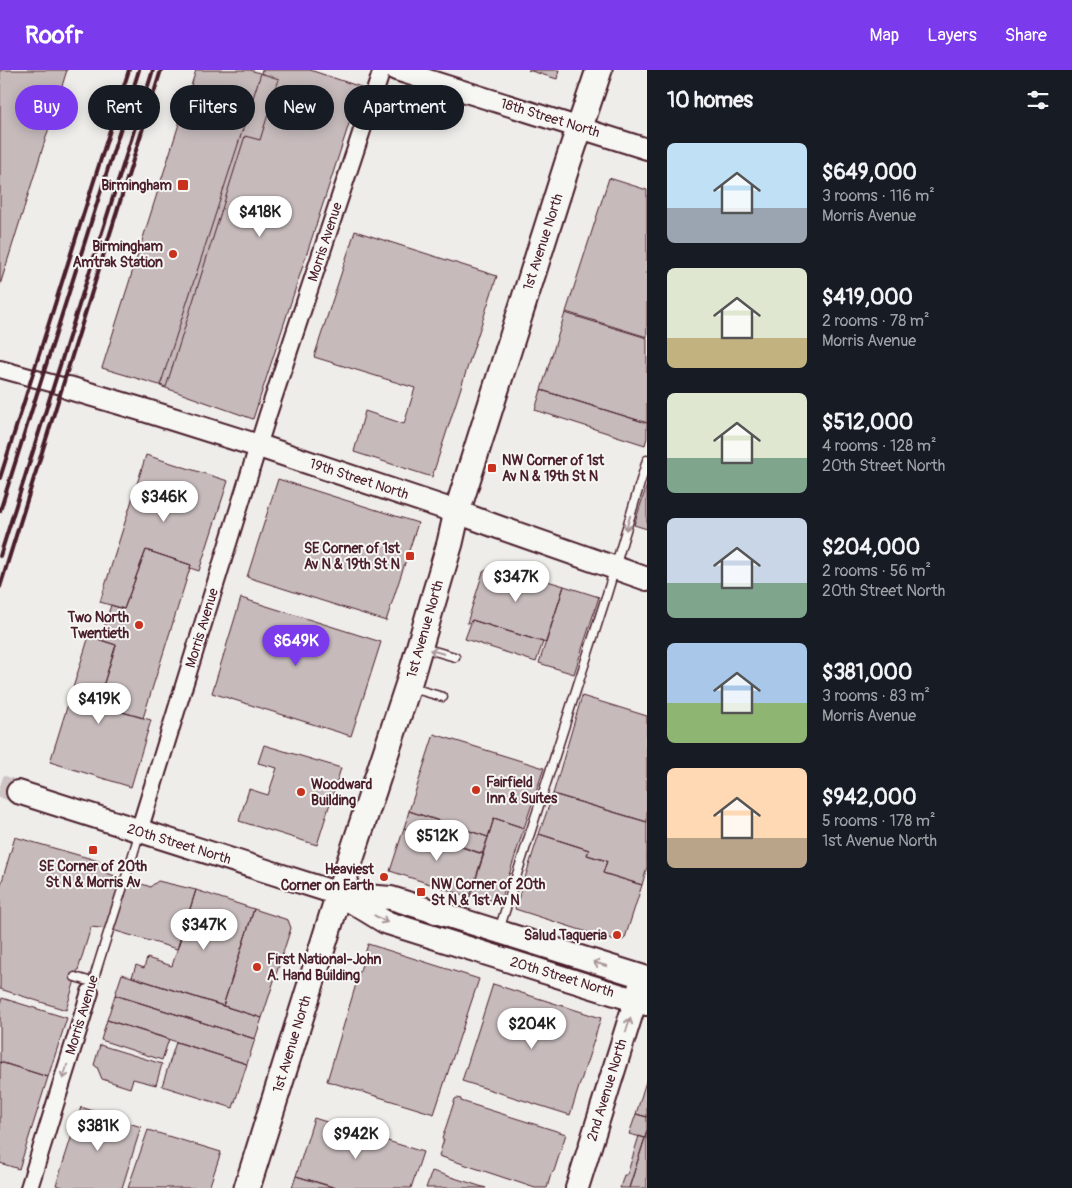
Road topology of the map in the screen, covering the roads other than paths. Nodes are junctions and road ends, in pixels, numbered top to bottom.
1 (382, 70) edge
2 (396, 70) edge
3 (599, 70) edge
4 (579, 128) junction
5 (647, 149) edge
6 (0, 369) edge
7 (69, 388) joint
8 (258, 445) junction
9 (647, 460) edge
10 (457, 512) junction
11 (614, 568) junction
12 (647, 579) edge
13 (419, 646) junction
14 (455, 657) dead end
15 (408, 686) junction
16 (443, 697) dead end
17 (18, 792) tunnel mouth
18 (139, 831) junction
19 (339, 894) junction
20 (498, 932) junction
21 (646, 973) edge
22 (75, 977) dead end
23 (91, 987) junction
24 (641, 1002) edge
25 (29, 1188) edge
26 (247, 1188) edge
27 (577, 1188) edge

1 - 8 street, Morris Avenue
2 - 4 street, 18th Street North
3 - 4 main road, 1st Avenue North
4 - 5 street, 18th Street North
4 - 10 main road, 1st Avenue North
6 - 7 street
7 - 8 main road, 19th Street North
8 - 10 main road, 19th Street North
8 - 18 street, Morris Avenue
9 -> 11 lane
10 - 11 main road, 19th Street North
10 - 13 main road, 1st Avenue North
11 - 12 main road, 19th Street North
11 - 20 lane
14 -> 13 lane
13 - 15 main road, 1st Avenue North
15 - 16 lane
15 - 19 main road, 1st Avenue North
17 - 18 main road, 20th Street North
18 - 19 main road, 20th Street North
18 - 23 lane, Morris Avenue
19 - 20 main road, 20th Street North
19 -> 24 main road, 20th Street North
19 - 26 main road, 1st Avenue North
21 -> 20 main road, 20th Street North
21 - 24 main road, 2nd Avenue North
22 - 23 lane
23 -> 25 street, Morris Avenue
27 -> 24 main road, 2nd Avenue North

